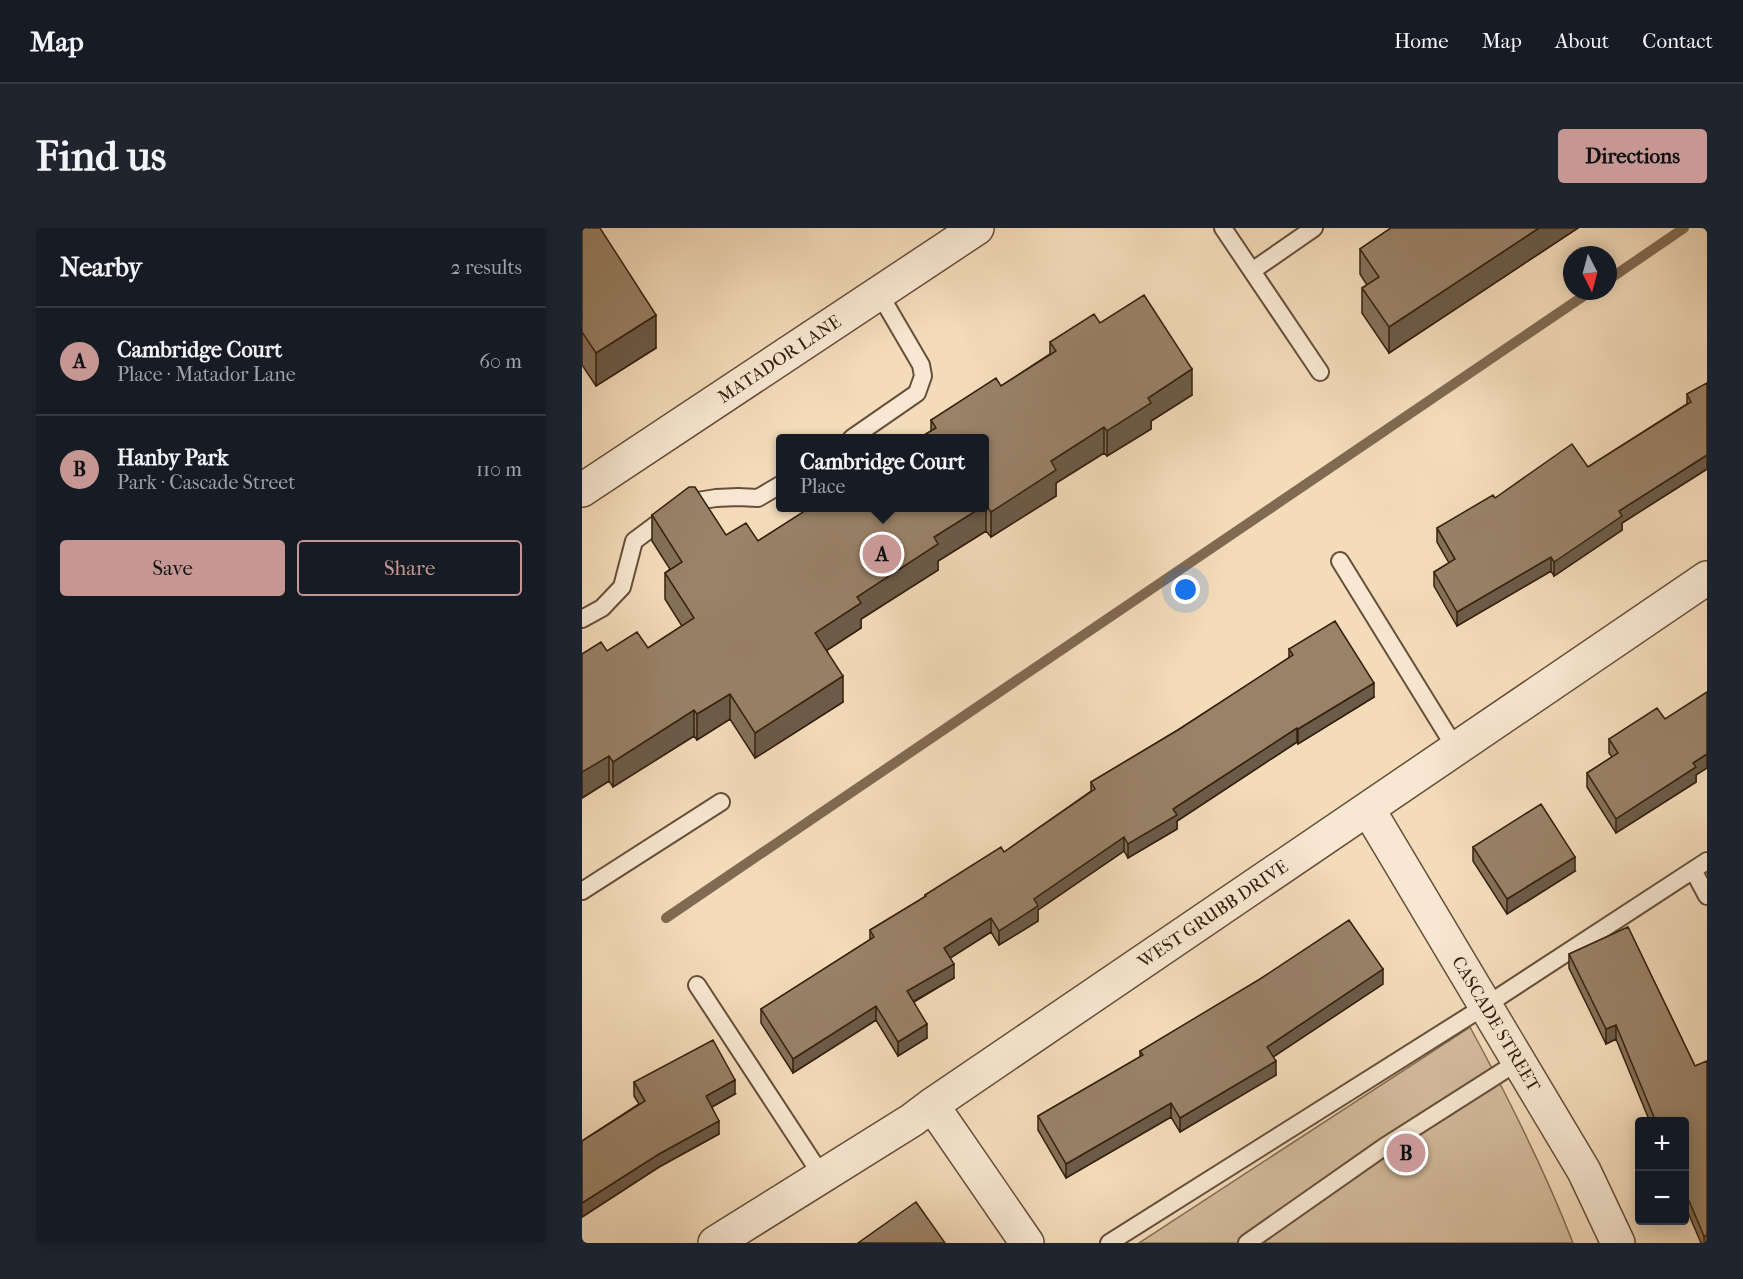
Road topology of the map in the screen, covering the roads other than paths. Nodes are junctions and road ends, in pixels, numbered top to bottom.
1 (977, 228) edge
2 (1223, 228) edge
3 (1314, 228) edge
4 (1252, 271) junction
5 (879, 293) junction
6 (1320, 372) dead end
7 (858, 434) edge
8 (776, 488) edge
9 (582, 490) edge
10 (1340, 561) dead end
11 (1707, 578) edge
12 (582, 619) edge
13 (1456, 749) junction
14 (721, 802) dead end
15 (1368, 809) junction
16 (1700, 866) edge
17 (582, 891) edge
18 (1707, 896) edge
19 (697, 985) dead end
20 (1485, 1006) junction
21 (1519, 1061) junction
22 (932, 1105) junction
23 (822, 1176) junction
24 (715, 1243) edge
25 (1027, 1243) edge
26 (1109, 1243) edge
27 (1247, 1243) edge
28 (1618, 1243) edge

1 - 5 street, MATADOR LANE
2 - 4 lane
3 - 4 lane
4 - 6 lane
5 - 7 lane
5 - 9 street, MATADOR LANE
8 - 12 lane
10 - 13 lane
11 - 13 street, WEST GRUBB DRIVE
13 - 15 street, WEST GRUBB DRIVE
14 - 17 lane
15 - 20 street, CASCADE STREET
15 - 22 street, WEST GRUBB DRIVE
16 - 18 lane
16 - 20 lane
19 - 23 lane
20 - 21 street, CASCADE STREET
20 - 26 lane
21 - 27 lane
21 - 28 street, CASCADE STREET
22 - 23 street, WEST GRUBB DRIVE
22 - 25 street
23 - 24 street, WEST GRUBB DRIVE

